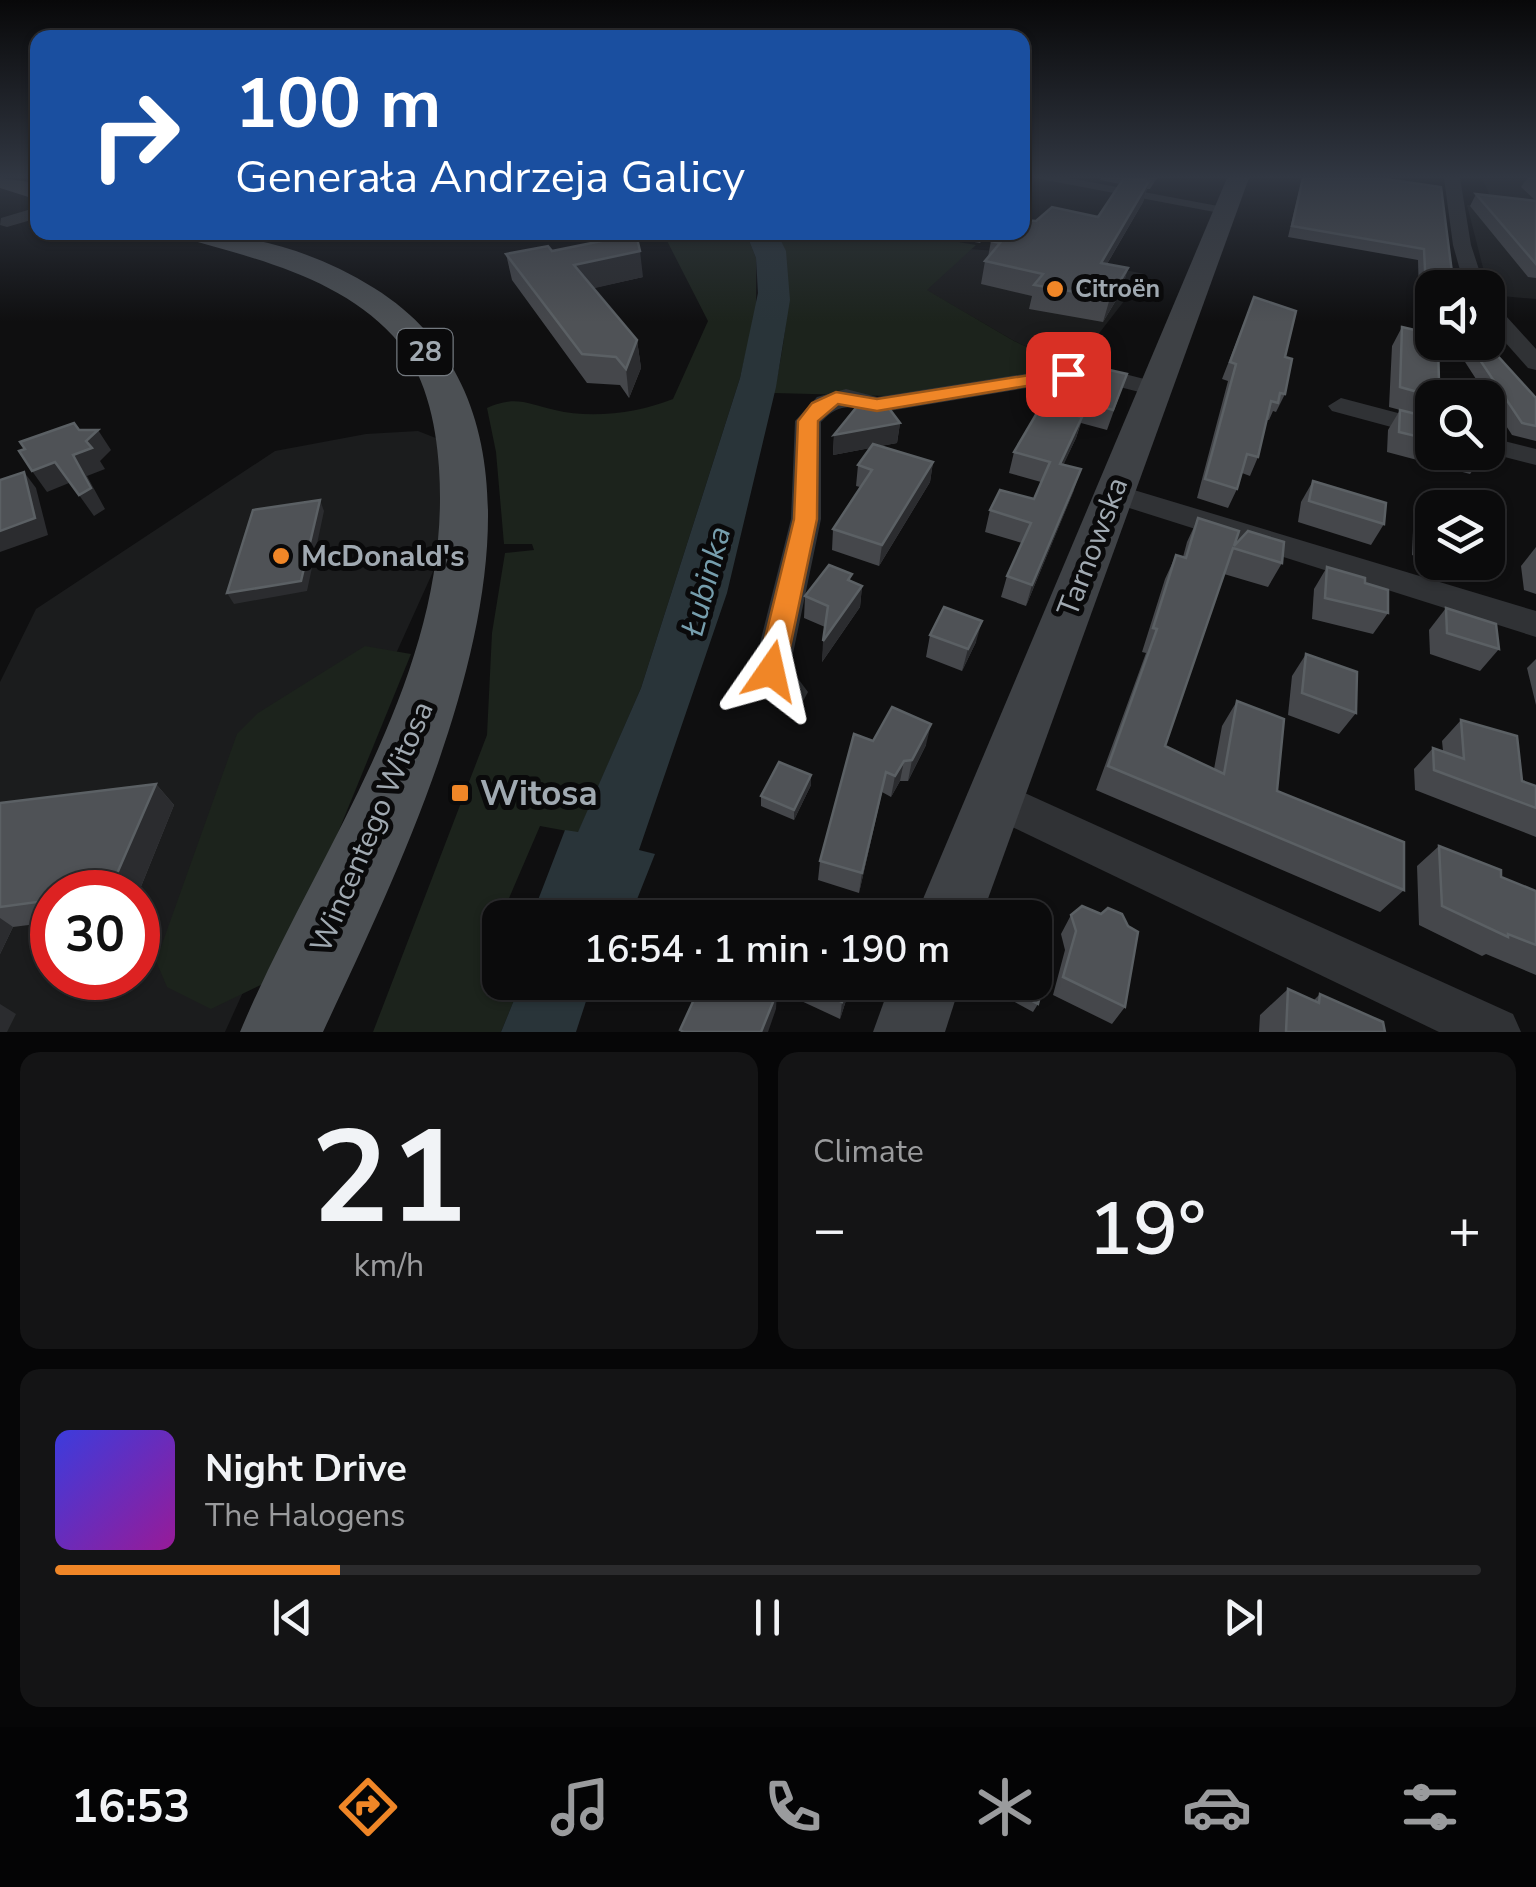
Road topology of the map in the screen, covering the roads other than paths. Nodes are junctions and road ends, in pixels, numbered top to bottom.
1 (1219, 226) edge
2 (1459, 226) edge
3 (220, 240) edge
4 (1469, 270) edge
5 (1505, 328) edge
6 (1536, 362) edge
7 (1155, 389) junction
8 (1341, 406) dead end
9 (1415, 426) edge
10 (1505, 449) edge
11 (1536, 457) edge
12 (1114, 494) junction
13 (1536, 624) edge
14 (790, 692) dead end
15 (994, 798) junction
16 (955, 900) edge
17 (920, 1000) edge
18 (280, 1032) edge
19 (909, 1032) edge
20 (1495, 1032) edge

1 - 7 main road, Tarnowska
2 - 4 street
3 - 18 main road, Wincentego Witosa / 28
5 - 6 street
7 - 12 main road, Tarnowska
7 - 14 street
8 - 9 street
10 - 11 street
12 - 13 street
12 - 15 main road, Tarnowska
15 - 16 main road, Tarnowska
15 - 20 street
17 - 19 main road

